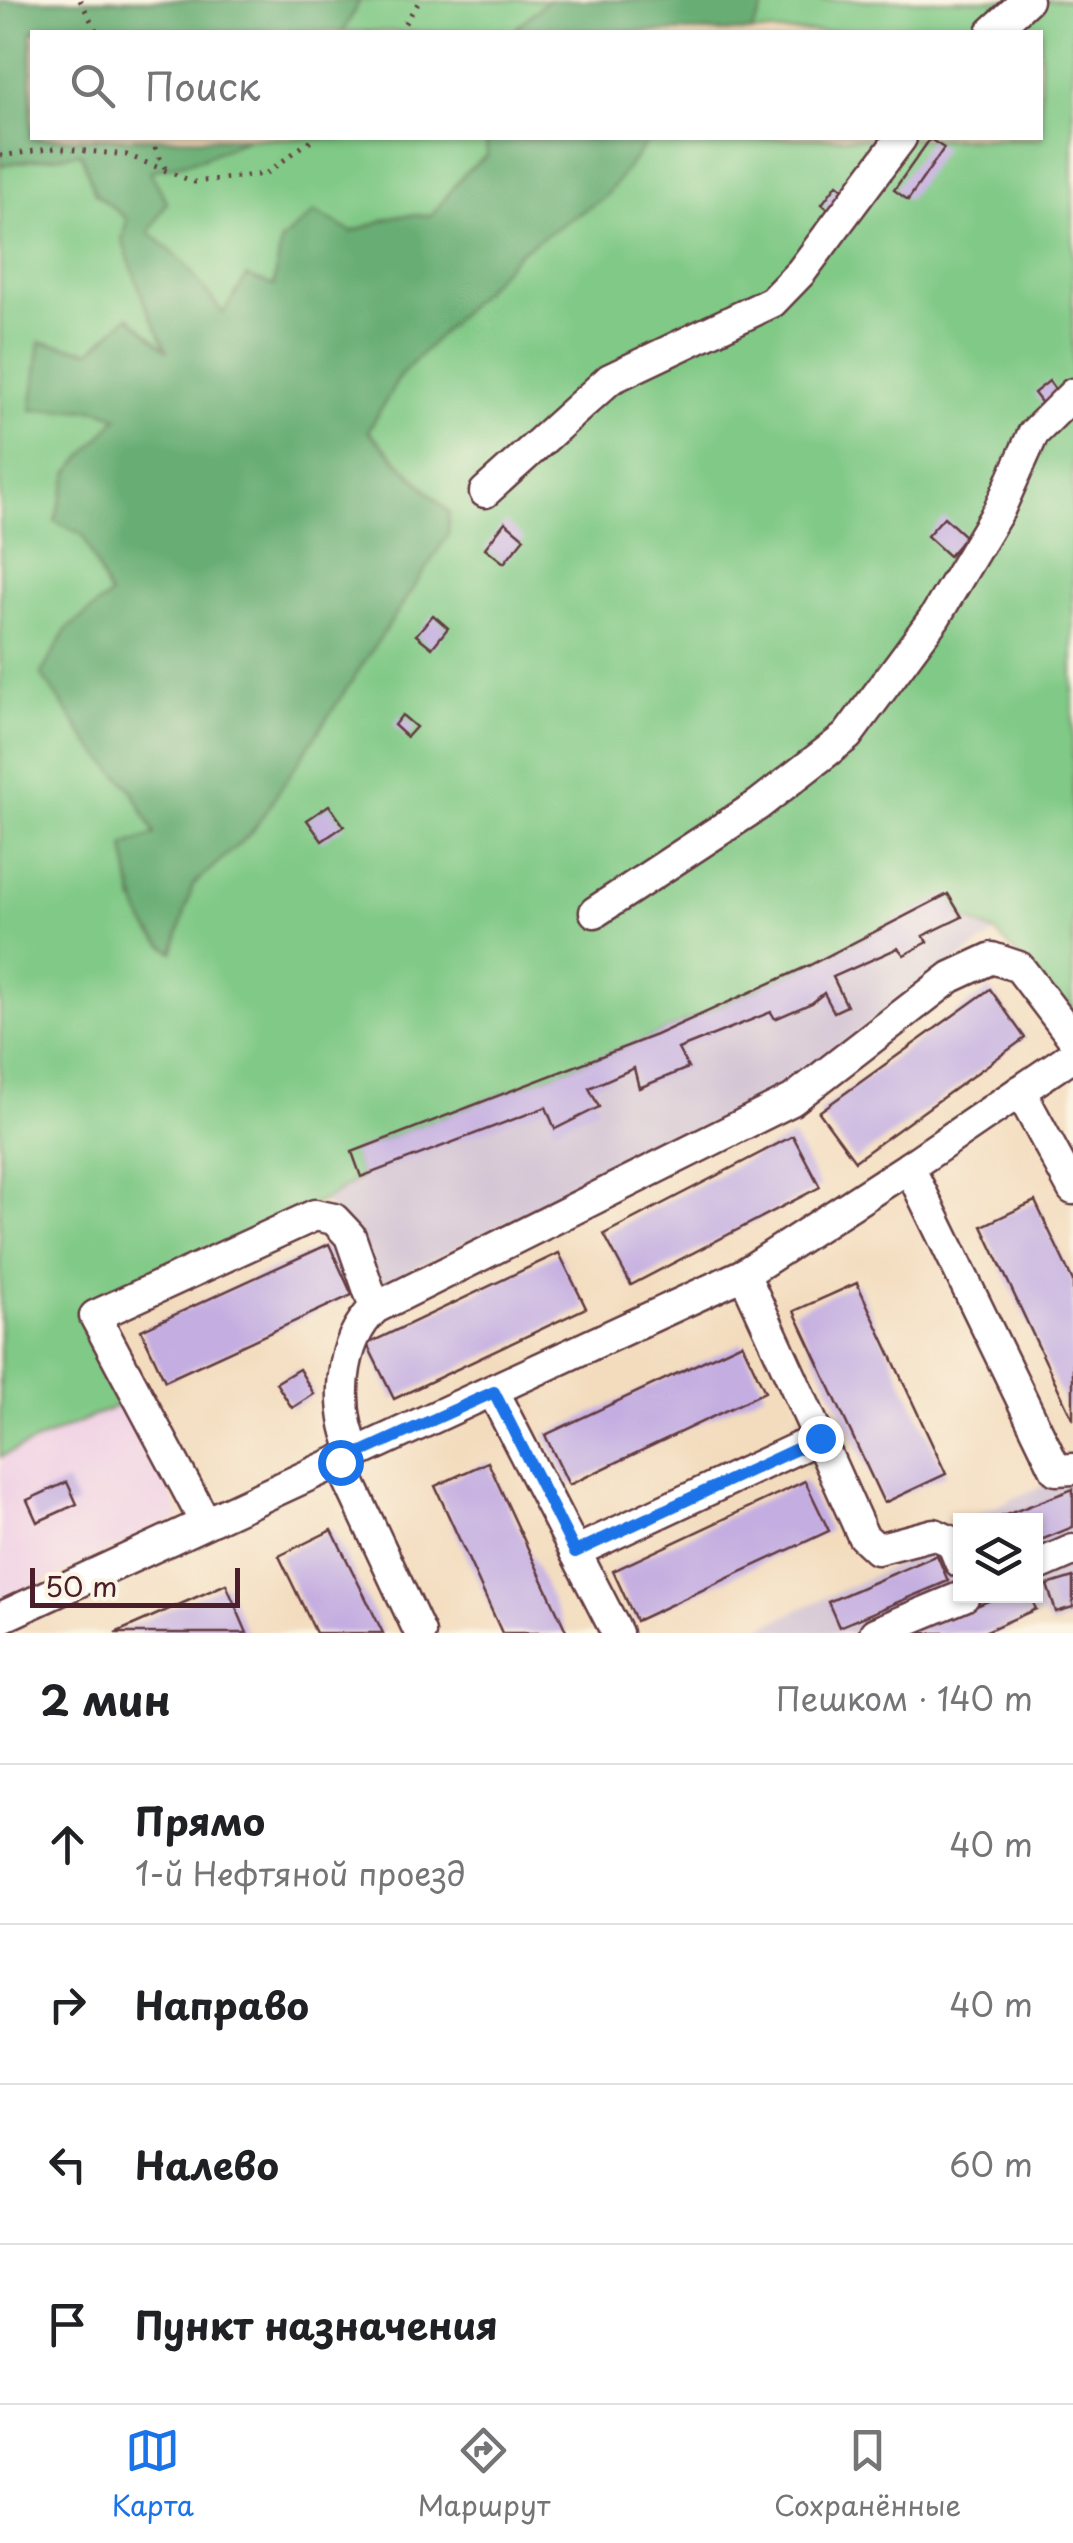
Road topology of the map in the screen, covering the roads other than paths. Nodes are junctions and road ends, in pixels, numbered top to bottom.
1 (1027, 0) edge
2 (994, 30) edge
3 (900, 140) edge
4 (1073, 394) edge
5 (486, 492) dead end
6 (595, 912) dead end
7 (1073, 1038) edge
8 (1073, 1055) edge
9 (1020, 1091) junction
10 (909, 1167) junction
11 (1073, 1189) edge
12 (744, 1274) junction
13 (375, 1308) junction
14 (494, 1392) junction
15 (820, 1438) junction
16 (348, 1458) junction
17 (1073, 1469) edge
18 (205, 1522) junction
19 (953, 1544) edge
20 (1073, 1550) edge
21 (575, 1552) junction
22 (1043, 1563) edge
23 (953, 1601) edge
24 (0, 1618) edge
25 (420, 1633) edge
26 (617, 1633) edge
27 (875, 1633) edge

1 - 2 street
3 - 5 street
4 - 6 street
7 - 13 street
8 - 9 street
9 - 10 street
9 - 11 street
10 - 12 street
10 - 17 street
12 - 14 street
12 - 15 street
13 - 16 street
13 - 18 street
14 - 16 street
14 - 21 street
15 - 19 street
15 - 21 street
16 - 18 street
16 - 25 street
18 - 24 street
20 - 22 street
21 - 26 street
23 - 27 street

